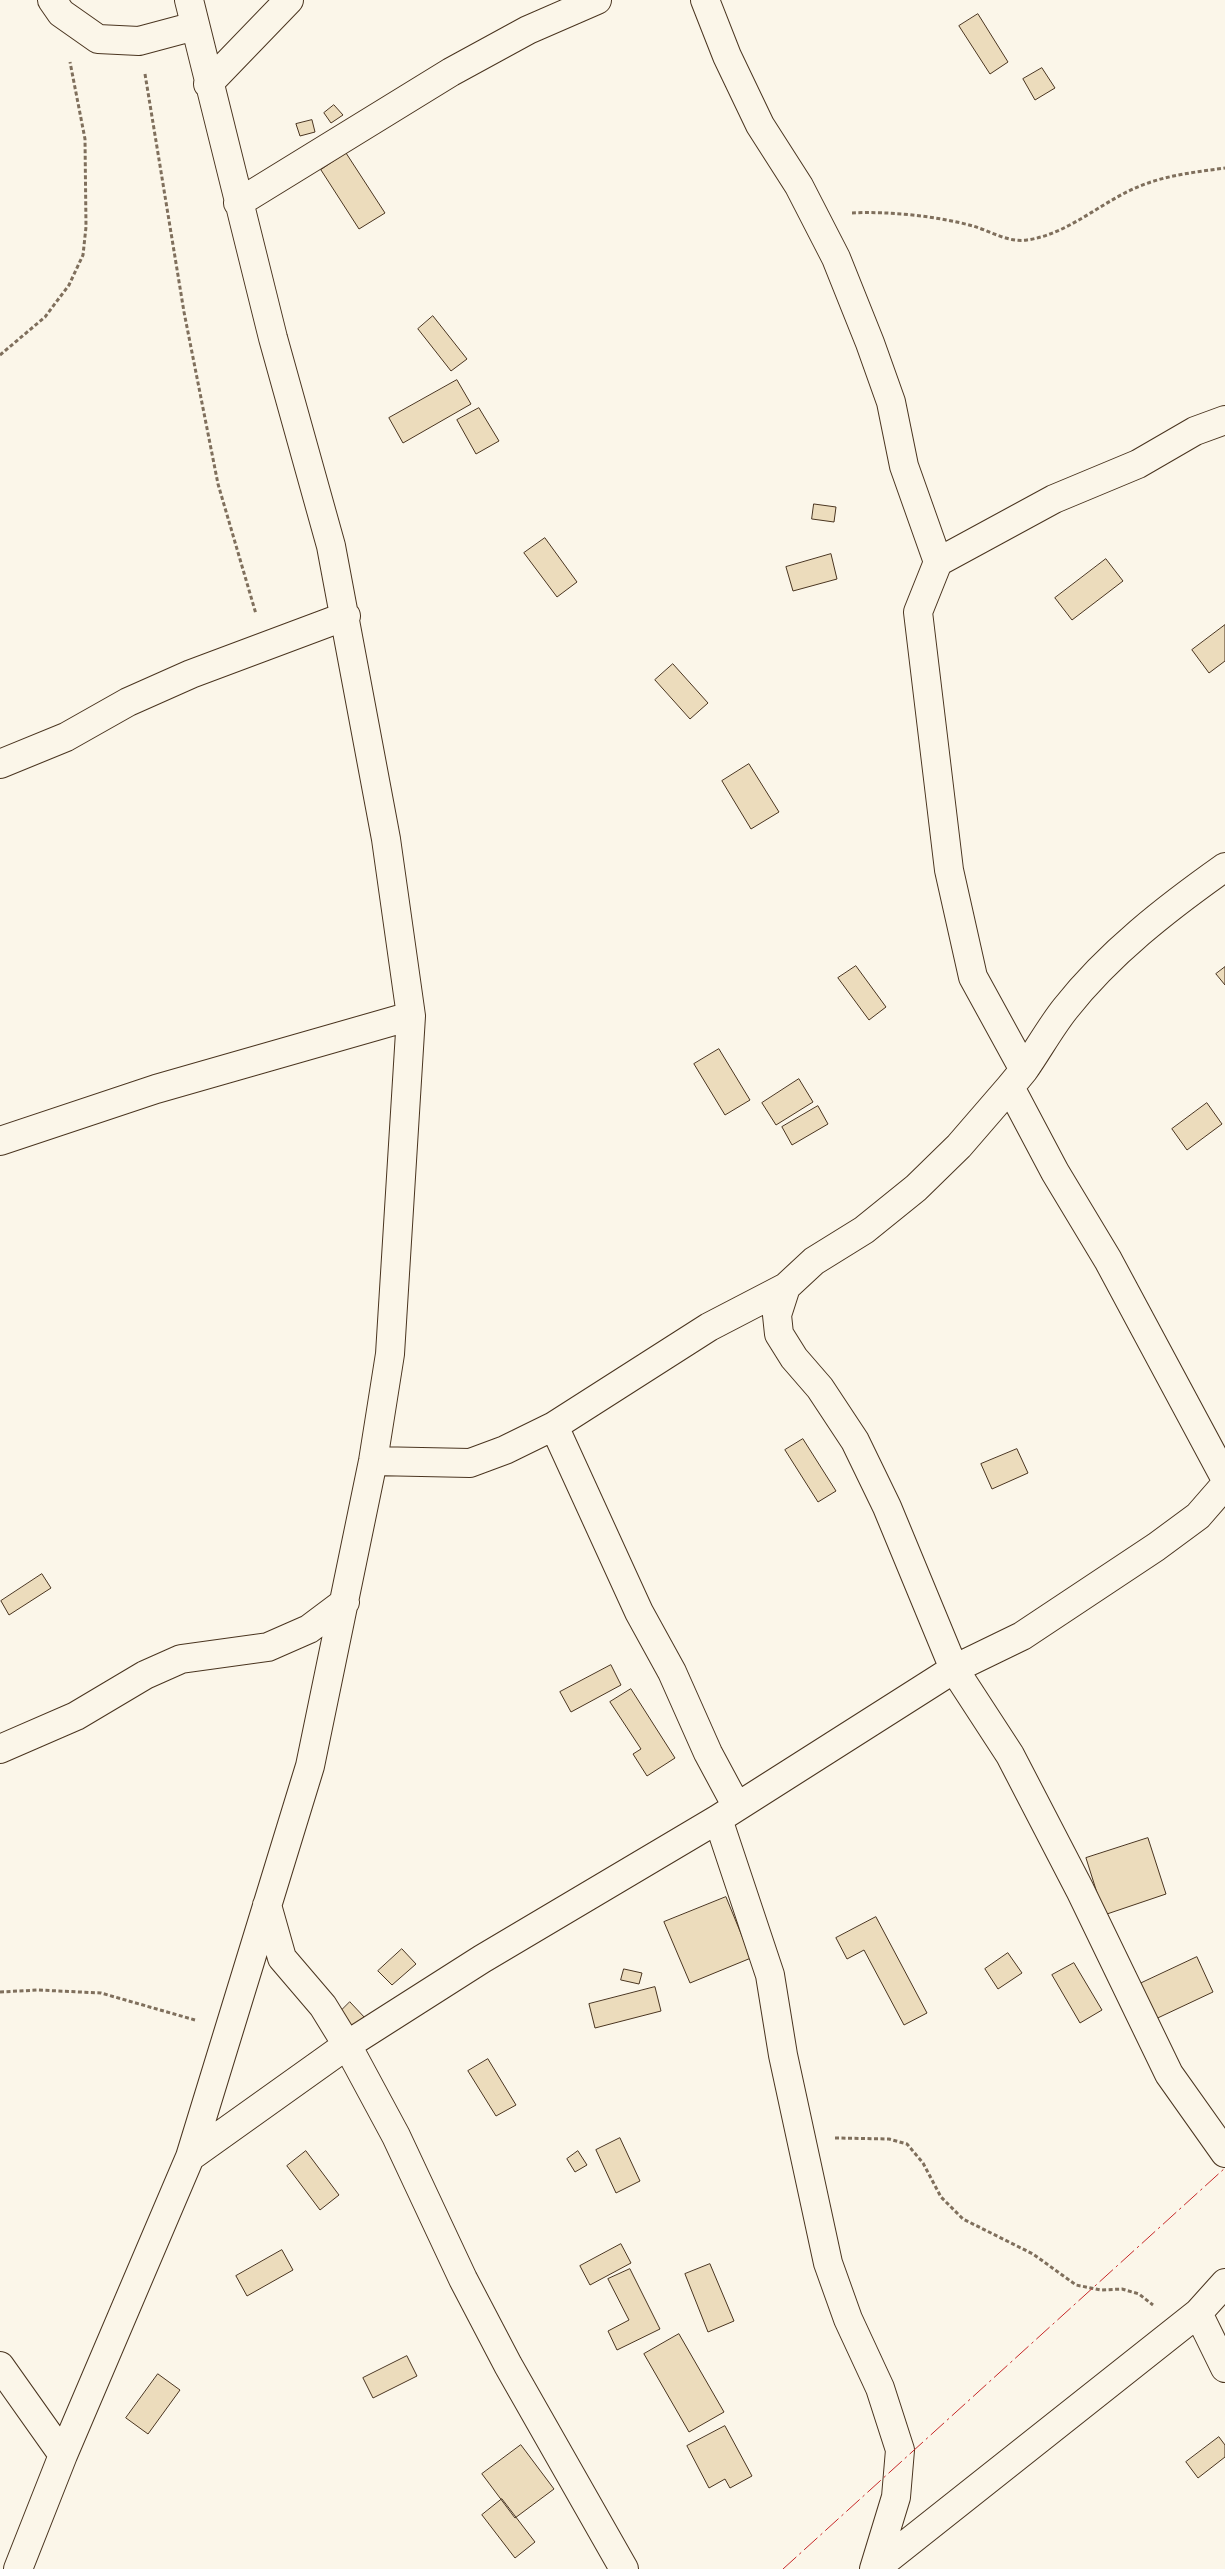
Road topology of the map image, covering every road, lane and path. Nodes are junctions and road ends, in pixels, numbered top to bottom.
1 (289, 0) edge
2 (597, 0) edge
3 (705, 0) edge
4 (56, 6) edge
5 (192, 13) edge
6 (139, 41) junction
7 (208, 84) junction
8 (1225, 168) edge
9 (238, 203) junction
10 (814, 214) junction
11 (0, 355) edge
12 (1225, 420) edge
13 (938, 562) junction
14 (346, 616) junction
15 (266, 645) junction
16 (0, 764) edge
17 (1225, 867) edge
18 (412, 1016) junction
19 (1017, 1078) junction
20 (0, 1141) edge
21 (786, 1287) junction
22 (554, 1426) junction
23 (373, 1461) junction
24 (1225, 1478) edge
25 (1225, 1485) edge
26 (345, 1602) junction
27 (954, 1669) junction
28 (0, 1749) edge
29 (727, 1813) junction
30 (267, 1905) junction
31 (0, 1992) edge
32 (229, 2030) junction
33 (347, 2045) junction
34 (802, 2144) junction
35 (1225, 2153) edge
36 (190, 2157) junction
37 (1225, 2283) edge
38 (1198, 2313) junction
39 (1172, 2332) junction
40 (0, 2366) edge
41 (1225, 2368) edge
42 (63, 2455) junction
43 (18, 2569) edge
44 (624, 2569) edge
45 (875, 2569) edge

1 - 7 street
2 - 9 street
3 - 10 street
4 - 6 street
4 - 11 path
5 - 6 street
5 - 7 street
6 - 15 path
7 - 9 street
8 - 10 path
9 - 14 street
10 - 13 street
12 - 13 street
13 - 19 street
14 - 15 street
14 - 18 street
15 - 16 street
17 - 19 street
18 - 20 street
18 - 23 street
19 - 21 street
19 - 24 street
21 - 22 street
21 - 27 street
22 - 23 street
22 - 29 street
23 - 26 street
25 - 27 street
26 - 28 street
26 - 30 street
27 - 29 street
27 - 35 street
29 - 33 street
29 - 34 street
30 - 32 street
30 - 33 street
31 - 32 path
32 - 36 street
33 - 36 street
33 - 44 street
34 - 39 path
34 - 45 street
36 - 42 street
37 - 38 street
38 - 39 street
38 - 41 street
39 - 45 street
40 - 42 street
42 - 43 street

